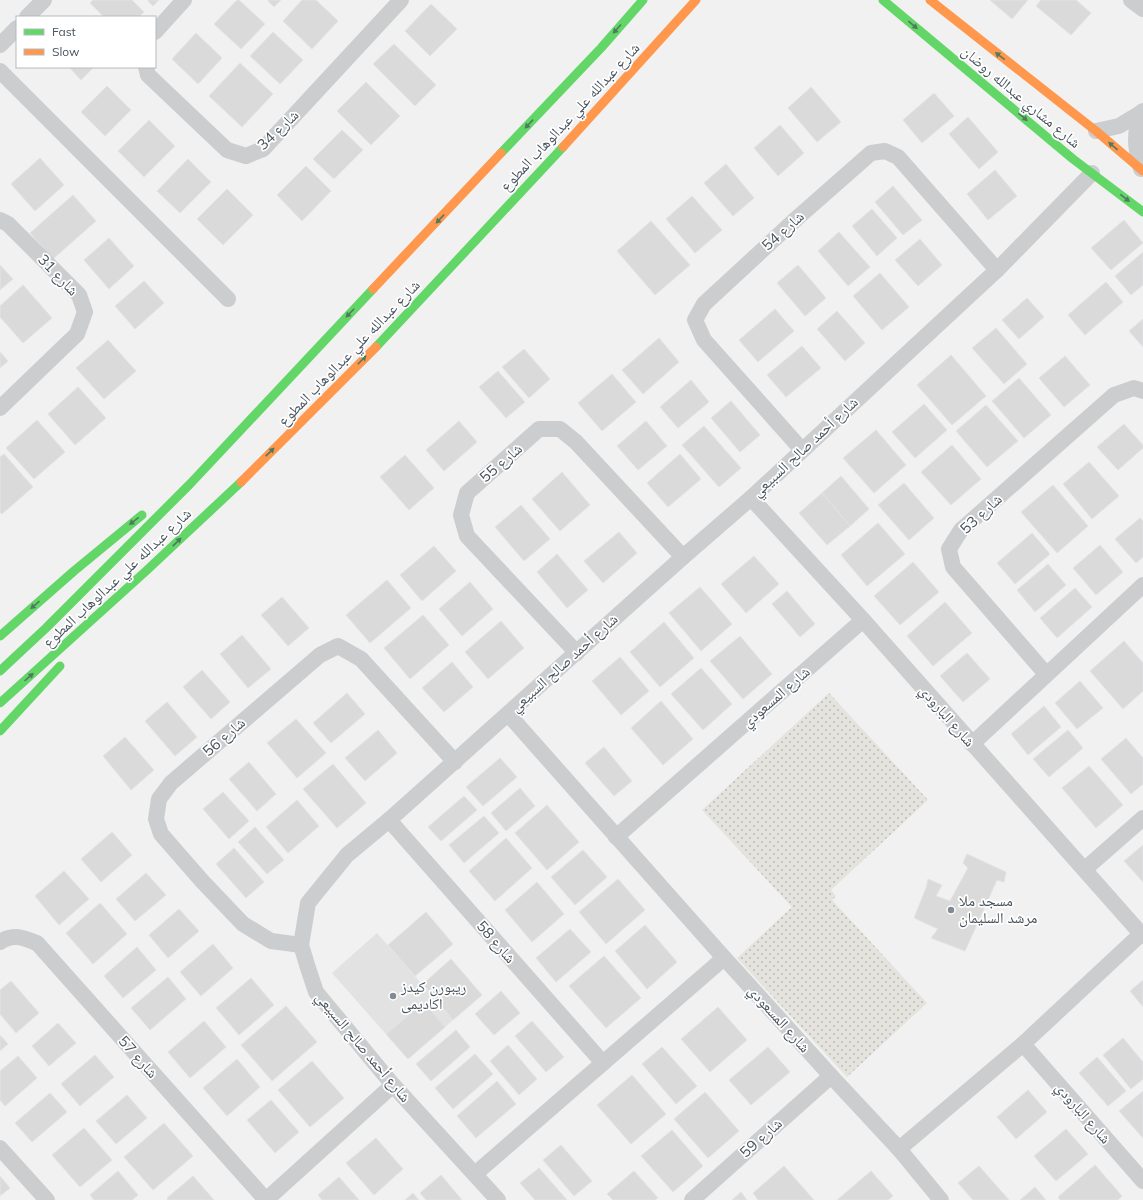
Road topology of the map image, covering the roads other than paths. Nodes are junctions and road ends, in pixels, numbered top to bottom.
1 (184, 0) edge
2 (401, 0) edge
3 (643, 0) edge
4 (696, 0) edge
5 (883, 0) edge
6 (930, 0) edge
7 (1131, 0) edge
8 (41, 1) edge
9 (1143, 9) edge
10 (29, 16) edge
11 (16, 29) edge
12 (156, 31) edge
13 (979, 39) junction
14 (0, 45) edge
15 (984, 53) dead end
16 (959, 64) junction
17 (976, 67) dead end
18 (146, 68) edge
19 (0, 71) edge
20 (1011, 72) dead end
21 (1025, 75) junction
22 (998, 83) dead end
23 (1002, 100) junction
24 (1143, 112) edge
25 (1096, 131) junction
26 (1142, 170) edge
27 (1092, 173) junction
28 (1143, 212) edge
29 (0, 220) edge
30 (997, 270) junction
31 (228, 299) dead end
32 (1143, 391) edge
33 (0, 408) edge
34 (802, 450) junction
35 (190, 484) junction
36 (751, 498) junction
37 (683, 557) junction
38 (157, 562) junction
39 (1143, 585) edge
40 (863, 620) junction
41 (0, 636) edge
42 (86, 638) dead end
43 (577, 653) junction
44 (65, 661) dead end
45 (0, 671) edge
46 (1046, 674) junction
47 (0, 703) edge
48 (508, 714) junction
49 (0, 731) edge
50 (972, 744) junction
51 (455, 762) junction
52 (1143, 818) edge
53 (389, 820) junction
54 (616, 837) junction
55 (1085, 869) junction
56 (1142, 935) edge
57 (0, 942) edge
58 (301, 945) junction
59 (724, 958) junction
60 (1023, 1044) junction
61 (603, 1063) junction
62 (831, 1076) junction
63 (393, 1085) junction
64 (0, 1148) edge
65 (899, 1149) junction
66 (475, 1174) junction
67 (1143, 1182) edge
68 (937, 1199) edge
69 (47, 1200) edge
70 (266, 1200) edge
71 (498, 1200) edge
72 (692, 1200) edge

1 - 12 street
2 - 18 street, شارع 34
3 -> 35 main road, شارع عبدالله علي عبدالوهاب المطوع
38 -> 4 main road, شارع عبدالله علي عبدالوهاب المطوع
5 -> 16 main road, شارع مشاري عبدالله روضان
6 - 13 main road, شارع مشاري عبدالله روضان
7 - 9 street
8 - 10 street
11 - 14 street
13 - 15 main road
21 -> 13 main road, شارع مشاري عبدالله روضان
16 - 17 main road
16 - 23 main road, شارع مشاري عبدالله روضان
19 - 31 street
20 - 21 main road
21 - 25 main road, شارع مشاري عبدالله روضان
22 - 23 main road
23 -> 27 main road, شارع مشاري عبدالله روضان
24 - 25 street
24 - 26 street
26 -> 25 main road, شارع مشاري عبدالله روضان
27 -> 28 main road, شارع مشاري عبدالله روضان
27 - 30 street, شارع أحمد صالح السبيعي
29 - 33 street, شارع 31
30 - 34 street, شارع أحمد صالح السبيعي
30 - 34 street, شارع 54
32 - 46 street, شارع 53
34 - 36 street, شارع أحمد صالح السبيعي
35 -> 41 main road
35 - 45 main road, شارع عبدالله علي عبدالوهاب المطوع
36 - 37 street, شارع أحمد صالح السبيعي
36 - 40 street, شارع البارودي
37 - 43 street, شارع أحمد صالح السبيعي
37 - 43 street, شارع 55
38 - 42 main road
47 -> 38 main road, شارع عبدالله علي عبدالوهاب المطوع
39 - 46 street
40 - 50 street, شارع البارودي
40 - 54 street, شارع المسعودي
43 - 48 street, شارع أحمد صالح السبيعي
44 - 49 main road
46 - 50 street
48 - 51 street, شارع أحمد صالح السبيعي
48 - 54 street, شارع المسعودي
50 - 55 street, شارع البارودي
51 - 53 street, شارع أحمد صالح السبيعي
51 - 58 street, شارع 56
52 - 55 street
53 - 58 street, شارع أحمد صالح السبيعي
53 - 61 street, شارع 58
54 - 59 street, شارع المسعودي
55 - 56 street, شارع البارودي
56 - 60 street, شارع البارودي
57 - 70 street, شارع 57
58 - 63 street, شارع أحمد صالح السبيعي
59 - 61 street
59 - 62 street, شارع المسعودي
60 - 65 street, شارع البارودي
60 - 67 street, شارع البارودي
61 - 66 street
62 - 65 street, شارع المسعودي
62 - 72 street, شارع 59
63 - 66 street, شارع أحمد صالح السبيعي
63 - 70 street, شارع 57
64 - 69 street
65 - 68 street, شارع المسعودي
66 - 71 street, شارع أحمد صالح السبيعي

